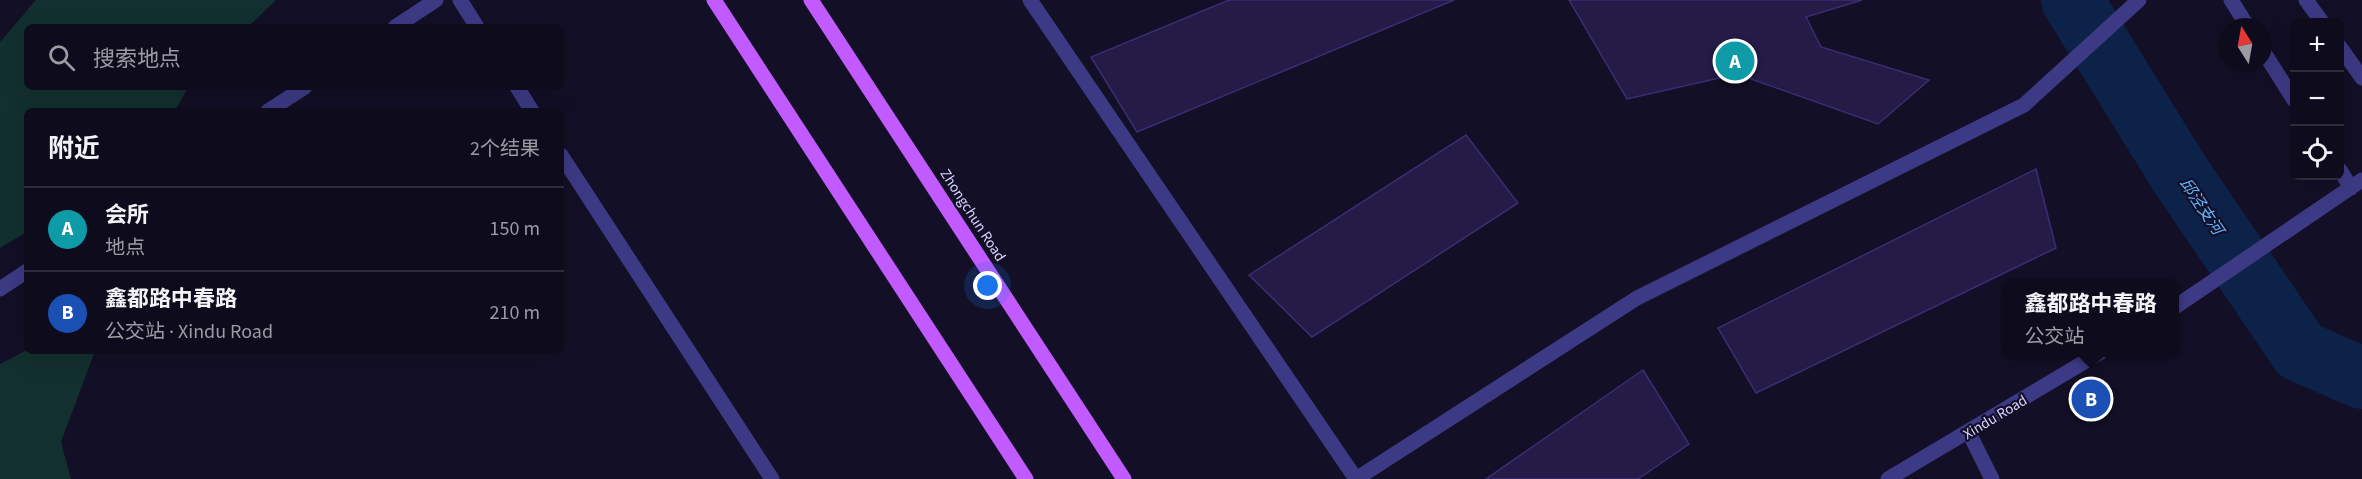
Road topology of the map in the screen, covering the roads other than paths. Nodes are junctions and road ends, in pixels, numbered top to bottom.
1 (436, 0) edge
2 (460, 0) edge
3 (714, 0) edge
4 (811, 0) edge
5 (1030, 0) edge
6 (2139, 0) edge
7 (2231, 0) edge
8 (2306, 0) edge
9 (2242, 18) edge
10 (2319, 18) edge
11 (400, 24) edge
12 (475, 24) edge
13 (2344, 53) edge
14 (2272, 65) edge
15 (2362, 78) edge
16 (300, 90) edge
17 (518, 90) edge
18 (2290, 92) edge
19 (273, 108) edge
20 (530, 108) edge
21 (564, 160) edge
22 (2344, 174) edge
23 (2356, 184) edge
24 (24, 273) edge
25 (0, 289) edge
26 (2179, 304) edge
27 (2093, 357) edge
28 (1969, 433) junction
29 (771, 479) edge
30 (1026, 479) edge
31 (1124, 479) edge
32 (1356, 479) edge
33 (1888, 479) edge
34 (1992, 479) edge

1 - 11 street
2 - 12 street
3 - 30 main road
4 - 31 main road, Zhongchun Road
5 - 32 street
6 - 32 street
7 - 9 street
8 - 10 street
13 - 15 street
14 - 18 street
16 - 19 street
17 - 20 street
21 - 29 street
22 - 23 street
23 - 26 street
24 - 25 street
27 - 28 street, Xindu Road
28 - 33 street, Xindu Road
28 - 34 street

